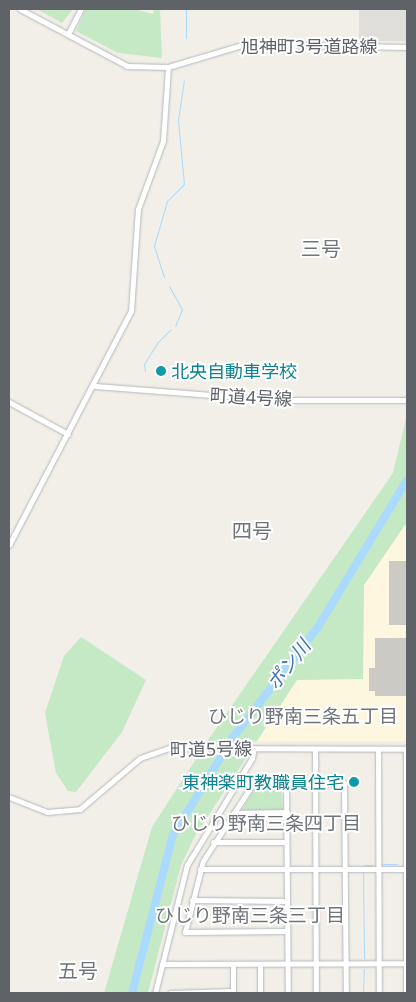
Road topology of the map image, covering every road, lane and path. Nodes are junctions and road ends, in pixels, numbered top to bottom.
1 (20, 9) edge
2 (81, 9) edge
3 (68, 34) junction
4 (407, 47) edge
5 (168, 67) junction
6 (95, 386) junction
7 (407, 400) edge
8 (9, 402) edge
9 (68, 434) junction
10 (9, 544) edge
11 (254, 748) junction
12 (316, 749) junction
13 (378, 749) junction
14 (407, 749) edge
15 (286, 783) junction
16 (315, 783) junction
17 (9, 796) edge
18 (407, 811) edge
19 (287, 812) junction
20 (234, 813) junction
21 (213, 842) junction
22 (286, 842) junction
23 (200, 869) junction
24 (316, 869) junction
25 (345, 869) junction
26 (378, 869) junction
27 (407, 869) edge
28 (286, 870) junction
29 (192, 900) junction
30 (286, 900) junction
31 (287, 931) junction
32 (316, 963) junction
33 (379, 963) junction
34 (407, 963) edge
35 (162, 964) junction
36 (233, 964) junction
37 (260, 964) junction
38 (288, 964) junction
39 (346, 964) junction
40 (233, 992) edge
41 (155, 993) edge
42 (170, 993) edge
43 (260, 993) edge
44 (288, 993) edge
45 (316, 993) edge
46 (346, 993) edge
47 (379, 993) edge
48 (406, 993) edge

1 - 3 street, 旭神町3号道路線
2 - 3 street
3 - 5 street, 旭神町3号道路線
4 - 5 street, 旭神町3号道路線
5 - 6 street
6 - 7 street, 町道4号線
6 - 9 street
8 - 9 street
9 - 10 street
11 - 12 street, 町道5号線
11 - 17 street, 町道5号線
11 - 35 street
12 - 13 street, 町道5号線
12 - 16 street
13 - 14 street, 町道5号線
13 - 26 street
14 - 18 street
15 - 16 street
15 - 19 street
15 - 20 street
16 - 24 street
16 - 25 street
18 - 27 street
19 - 20 street
19 - 22 street
20 - 21 street
21 - 22 street
21 - 23 street
22 - 28 street
23 - 28 street
23 - 29 street
24 - 25 street
24 - 28 street
24 - 32 street
25 - 26 street
25 - 39 street
26 - 27 street
26 - 33 street
27 - 34 street
28 - 30 street
29 - 30 street
29 - 31 street
30 - 31 street
31 - 38 street
32 - 38 street
32 - 39 street
32 - 45 street
33 - 34 street
33 - 39 street
33 - 47 street
34 - 48 street
35 - 36 street
35 - 41 street
36 - 37 street
36 - 40 street
37 - 38 street
37 - 43 street
38 - 44 street
39 - 46 street
40 - 42 street

